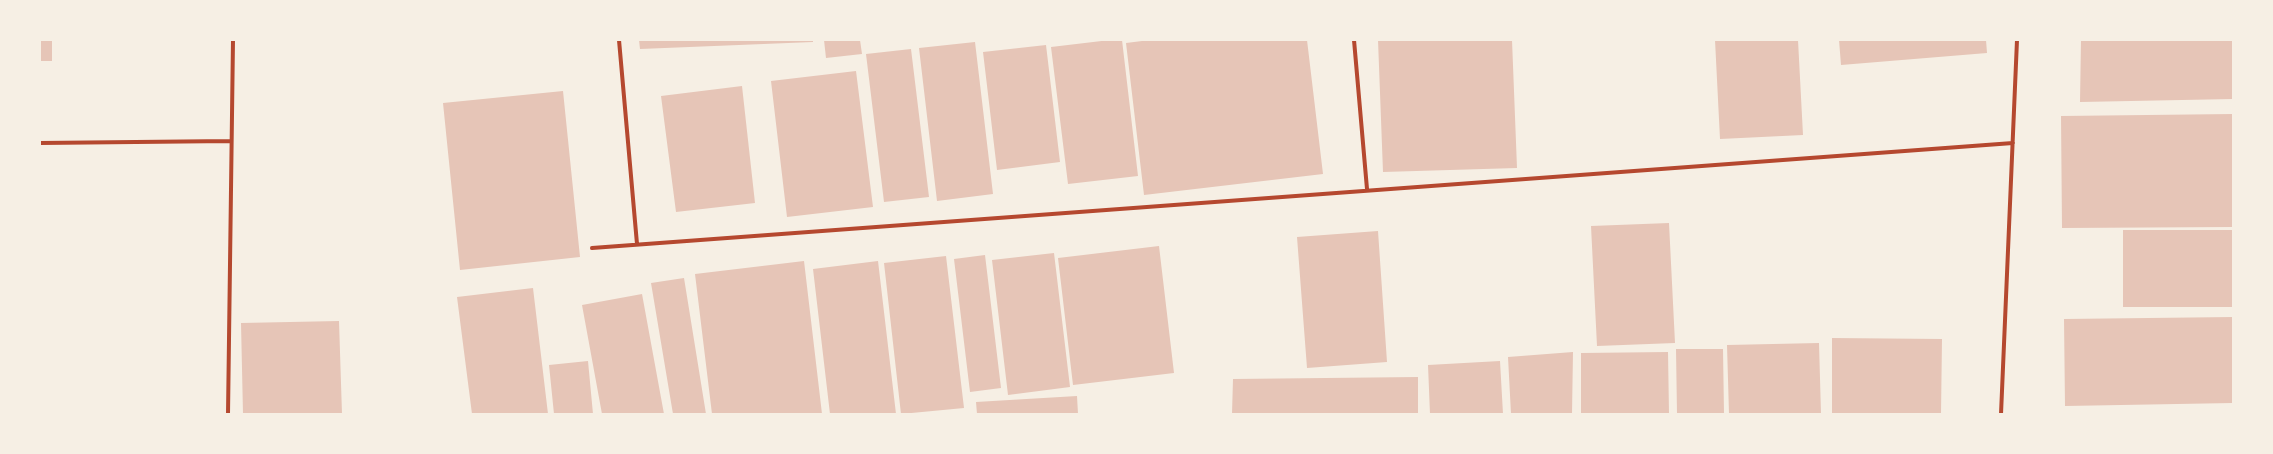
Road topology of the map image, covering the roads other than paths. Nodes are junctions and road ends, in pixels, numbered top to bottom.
1 (233, 40) edge
2 (619, 40) edge
3 (1354, 40) edge
4 (2017, 40) edge
5 (231, 141) junction
6 (40, 143) edge
7 (2013, 143) junction
8 (1367, 189) junction
9 (637, 244) junction
10 (592, 248) dead end
11 (228, 414) edge
12 (2001, 414) edge

1 - 5 street
2 - 9 street
3 - 8 street
4 - 7 street
5 - 6 street
5 - 11 street
7 - 8 street
7 - 12 street
8 - 9 street
9 - 10 street

